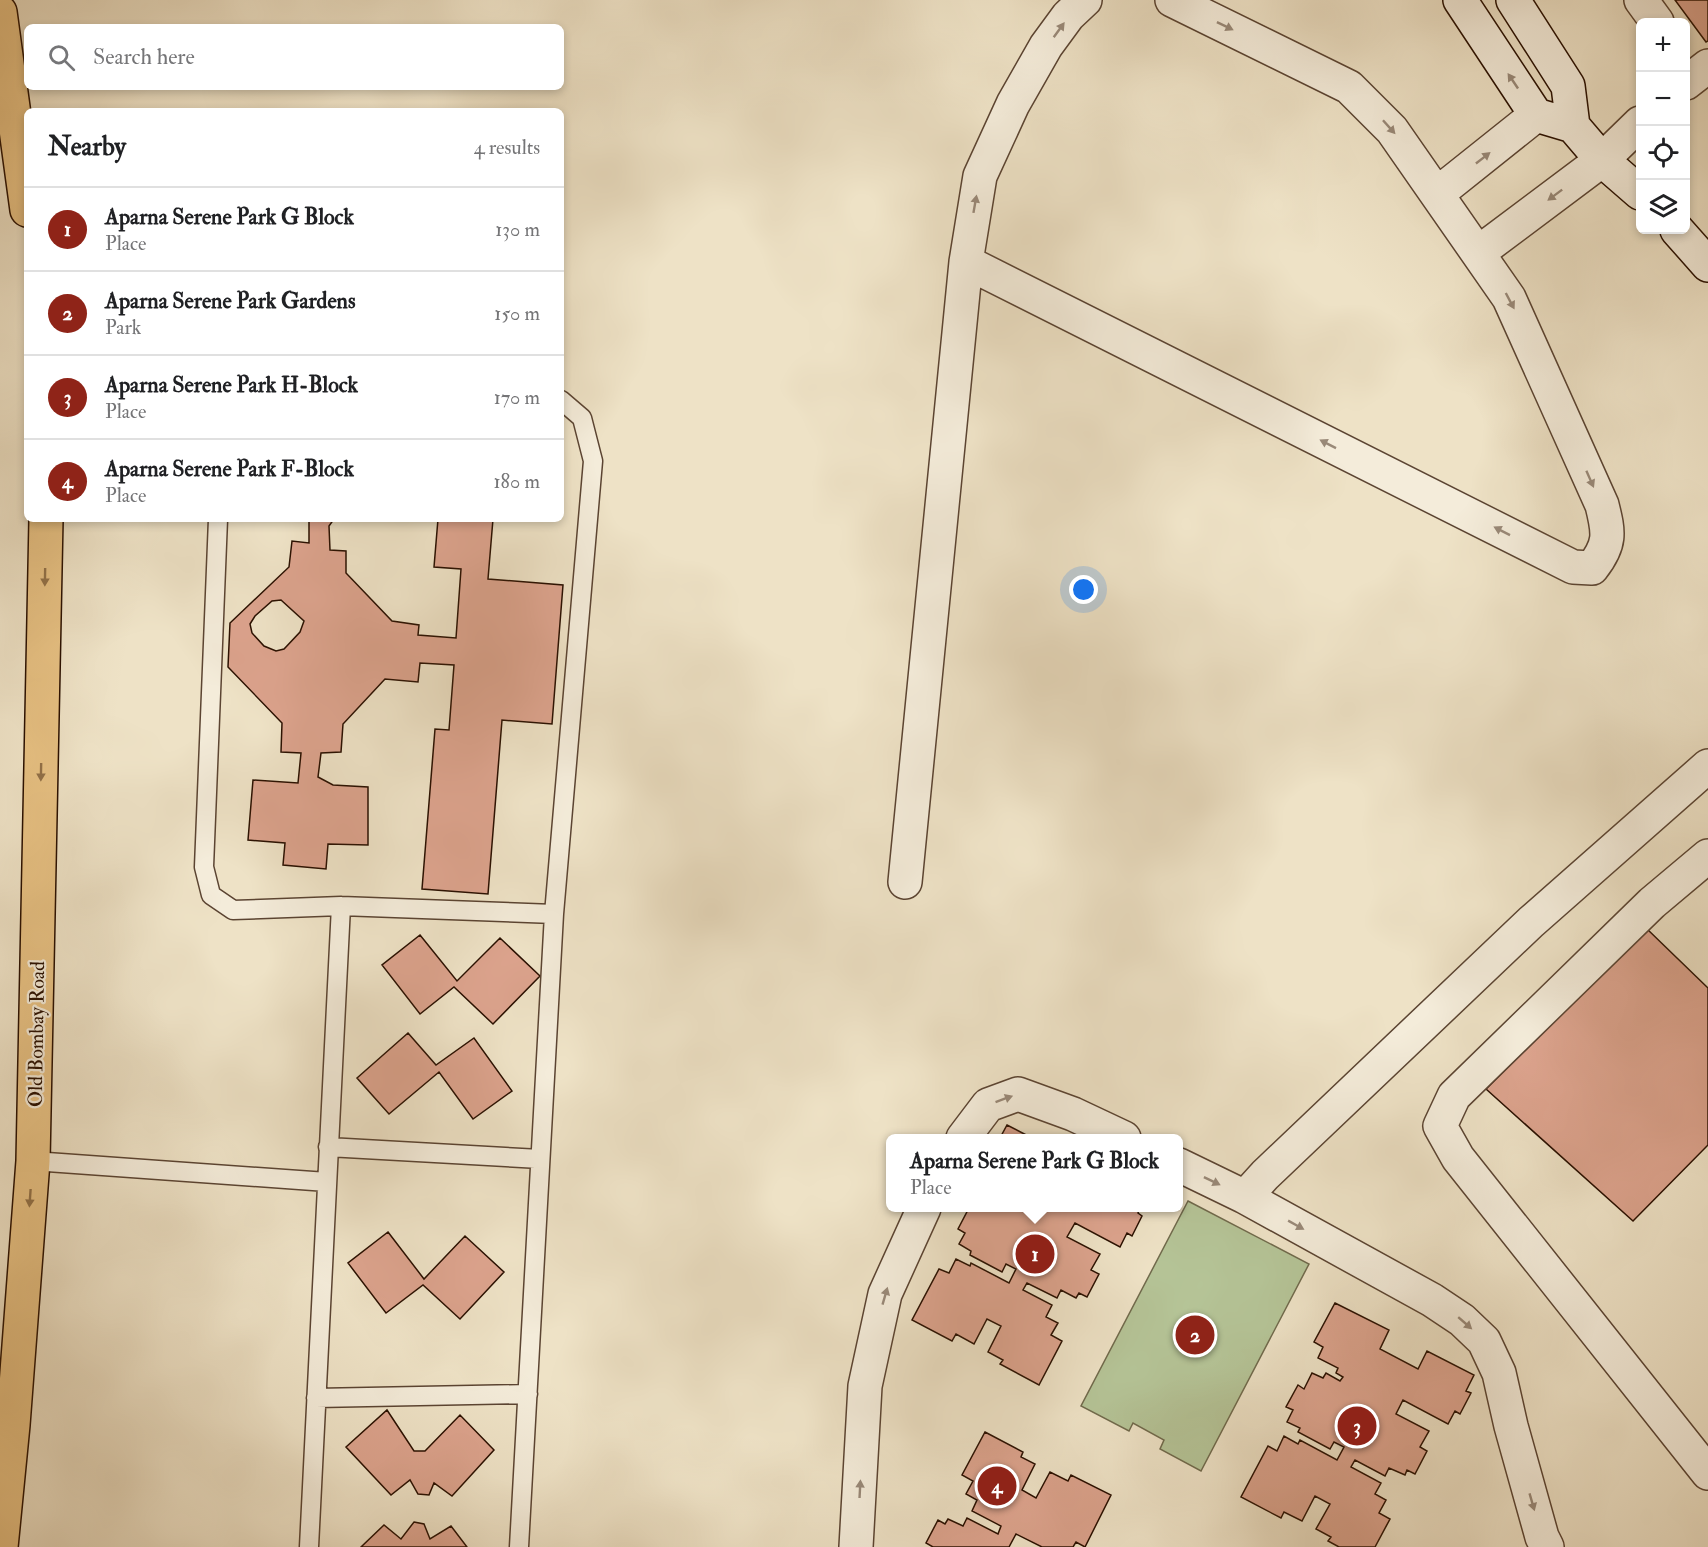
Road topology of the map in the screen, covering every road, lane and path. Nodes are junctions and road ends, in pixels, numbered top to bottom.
1 (1085, 0) edge
2 (1172, 0) edge
3 (1460, 0) edge
4 (1641, 0) edge
5 (1518, 8) edge
6 (0, 12) edge
7 (1653, 18) edge
8 (1536, 115) junction
9 (1573, 126) junction
10 (1638, 126) edge
11 (1602, 160) junction
12 (24, 188) edge
13 (1636, 189) edge
14 (1437, 194) junction
15 (1681, 234) edge
16 (1478, 253) junction
17 (966, 262) junction
18 (1708, 265) edge
19 (564, 403) edge
20 (46, 522) edge
21 (218, 522) edge
22 (1708, 766) edge
23 (1708, 856) edge
24 (905, 882) dead end
25 (341, 906) junction
26 (554, 914) junction
27 (966, 1134) edge
28 (1116, 1134) edge
29 (328, 1147) junction
30 (540, 1160) junction
31 (33, 1161) junction
32 (1183, 1167) edge
33 (327, 1182) junction
34 (1245, 1197) junction
35 (922, 1212) edge
36 (528, 1394) junction
37 (316, 1398) junction
38 (1708, 1473) edge
39 (1, 1547) edge
40 (309, 1547) edge
41 (519, 1547) edge
42 (856, 1547) edge
43 (1547, 1547) edge

17 -> 1 street
2 -> 14 street
8 -> 3 street
4 - 7 street
5 - 9 street
6 - 12 main road
8 - 9 street
14 -> 8 street
9 - 11 street
10 - 11 street
11 - 13 street
11 -> 16 street
14 - 16 street
15 - 18 street
16 -> 17 street
17 - 24 street
19 - 26 lane
20 -> 31 main road, Old Bombay Road
21 - 25 lane
22 - 34 street
23 - 38 street
25 - 26 lane
25 - 29 lane
26 - 30 lane
27 -> 28 street
29 - 30 lane
29 - 33 lane
30 - 36 lane
31 - 33 lane
31 -> 39 main road, Old Bombay Road
32 -> 34 street
33 - 37 lane
34 -> 43 street
42 -> 35 street
36 - 37 lane
36 - 41 lane
37 - 40 lane

